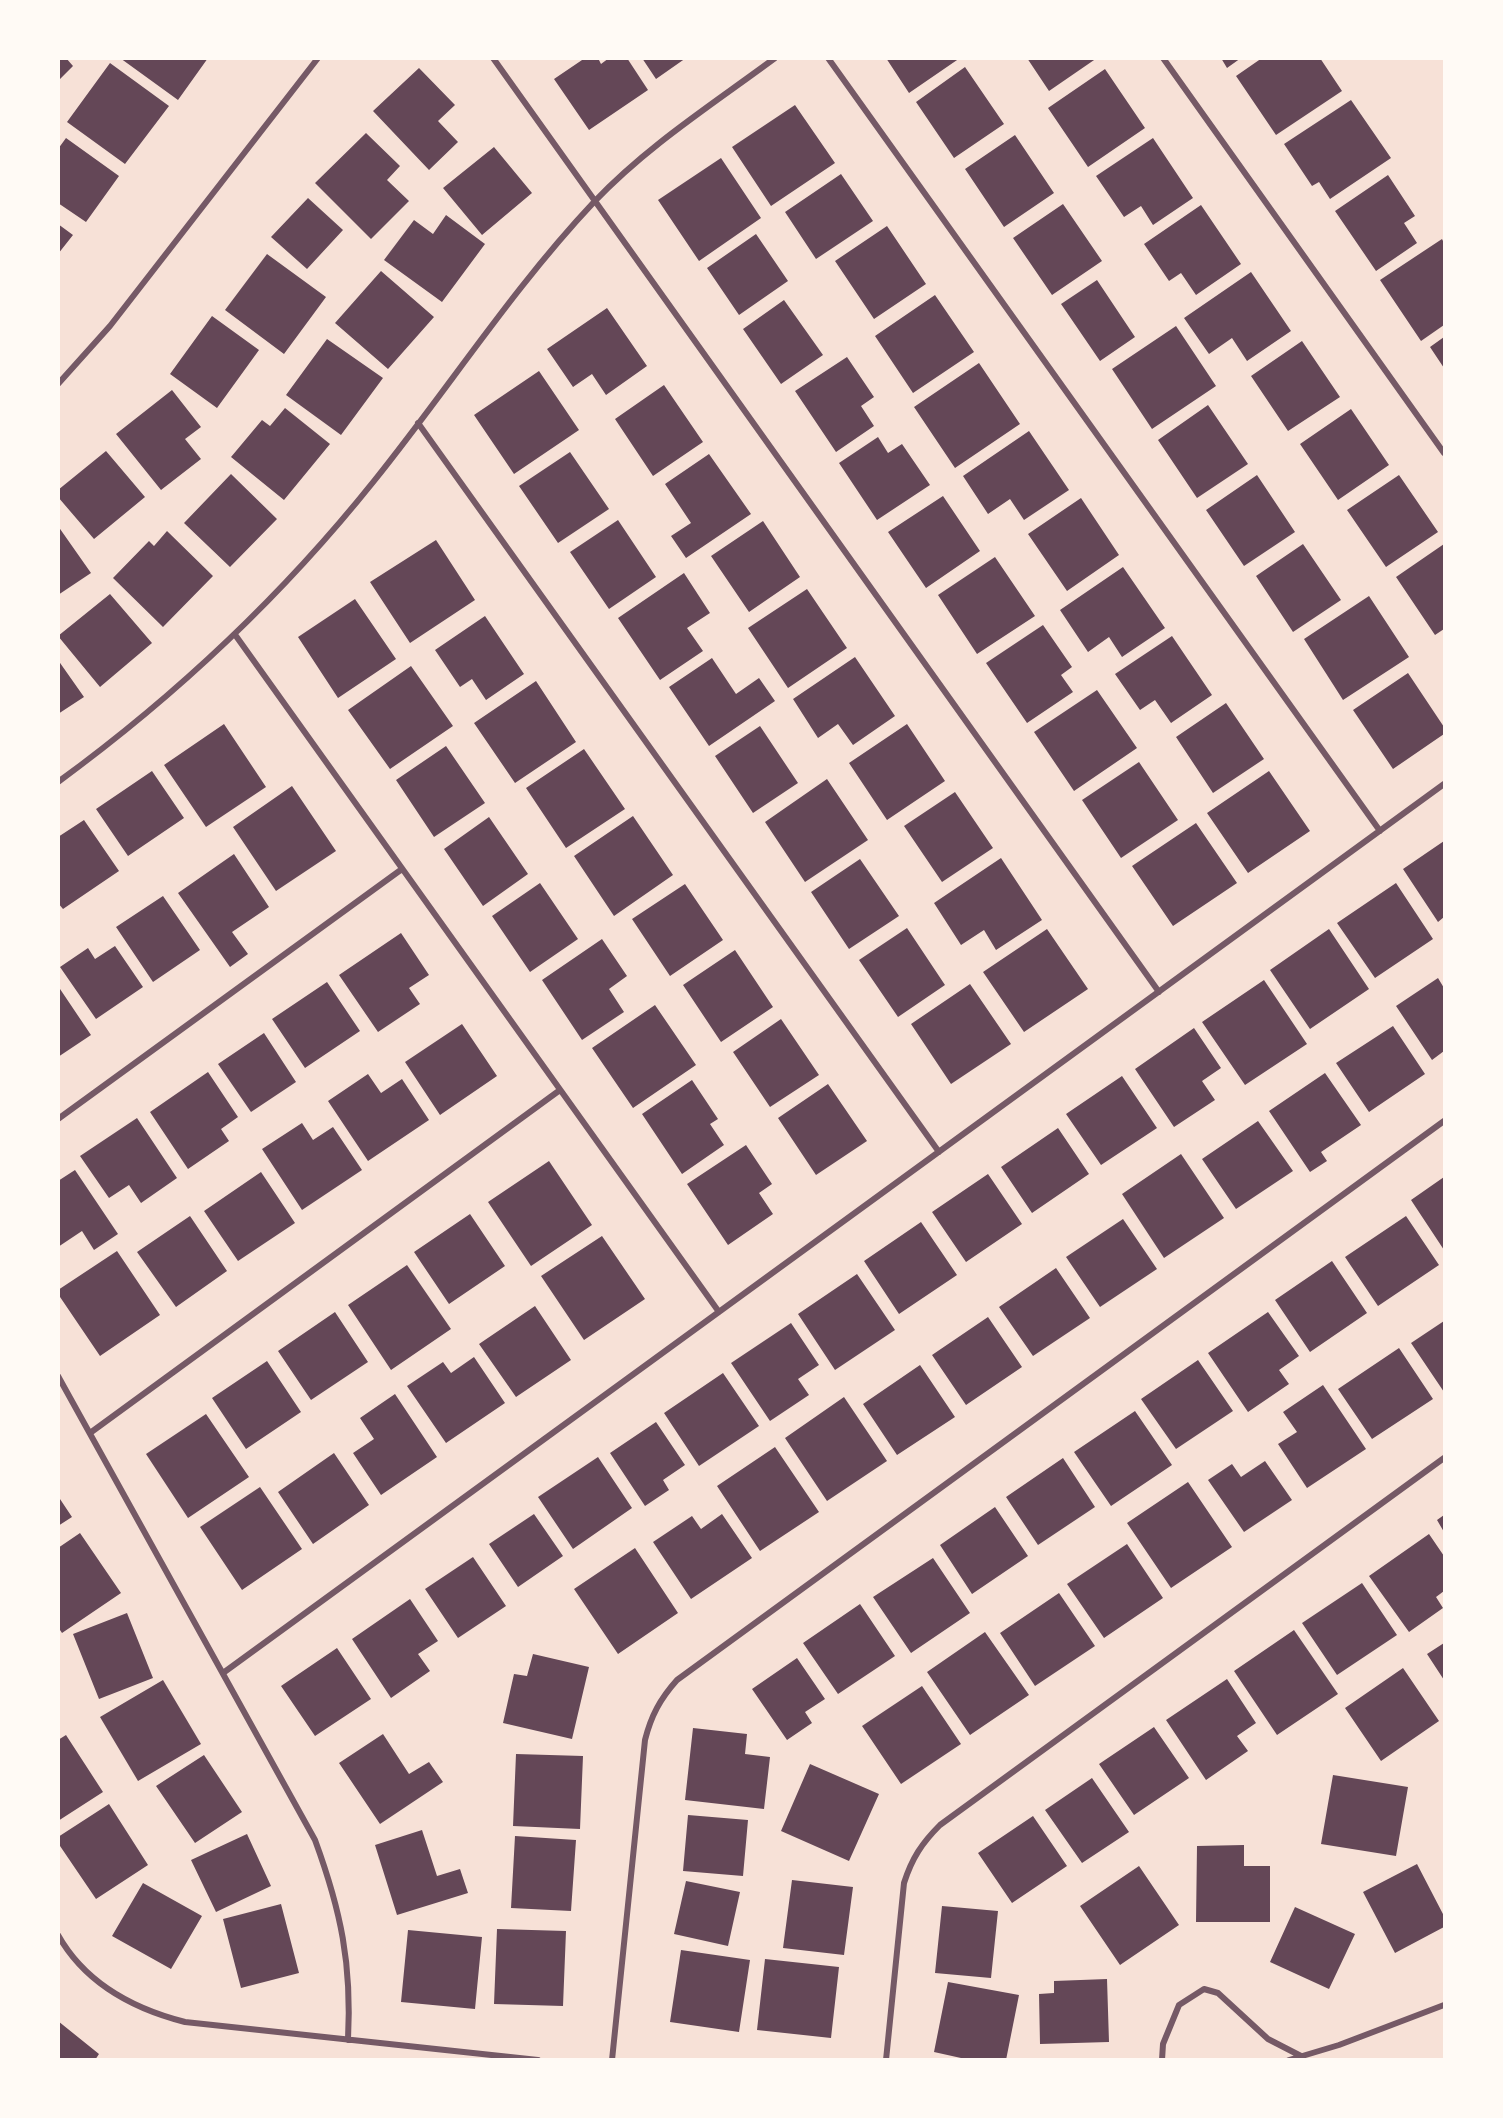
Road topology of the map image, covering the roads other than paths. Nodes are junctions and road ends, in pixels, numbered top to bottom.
1 (318, 58) edge
2 (493, 58) edge
3 (775, 58) edge
4 (828, 58) edge
5 (1162, 58) edge
6 (595, 201) junction
7 (58, 384) edge
8 (418, 423) junction
9 (1444, 453) edge
10 (236, 636) junction
11 (58, 782) edge
12 (1444, 784) edge
13 (1380, 831) junction
14 (402, 869) junction
15 (1159, 992) junction
16 (560, 1090) junction
17 (58, 1119) edge
18 (1444, 1121) edge
19 (939, 1152) junction
20 (719, 1312) junction
21 (58, 1376) edge
22 (90, 1433) junction
23 (1444, 1458) edge
24 (223, 1673) junction
25 (58, 1935) edge
26 (1444, 2005) edge
27 (348, 2040) junction
28 (1301, 2056) junction
29 (538, 2060) edge
30 (612, 2060) edge
31 (886, 2060) edge
32 (1162, 2060) edge
33 (1289, 2060) edge

1 - 7 street
2 - 6 street
3 - 6 street
4 - 13 street
5 - 9 street
6 - 8 street
6 - 15 street
8 - 10 street
8 - 19 street
10 - 11 street
10 - 14 street
12 - 13 street
13 - 15 street
14 - 16 street
14 - 17 street
15 - 19 street
16 - 20 street
16 - 22 street
18 - 30 street
19 - 20 street
20 - 24 street
21 - 22 street
22 - 24 street
23 - 31 street
24 - 27 street
25 - 27 street
26 - 28 street
27 - 29 street
28 - 32 street
28 - 33 street

